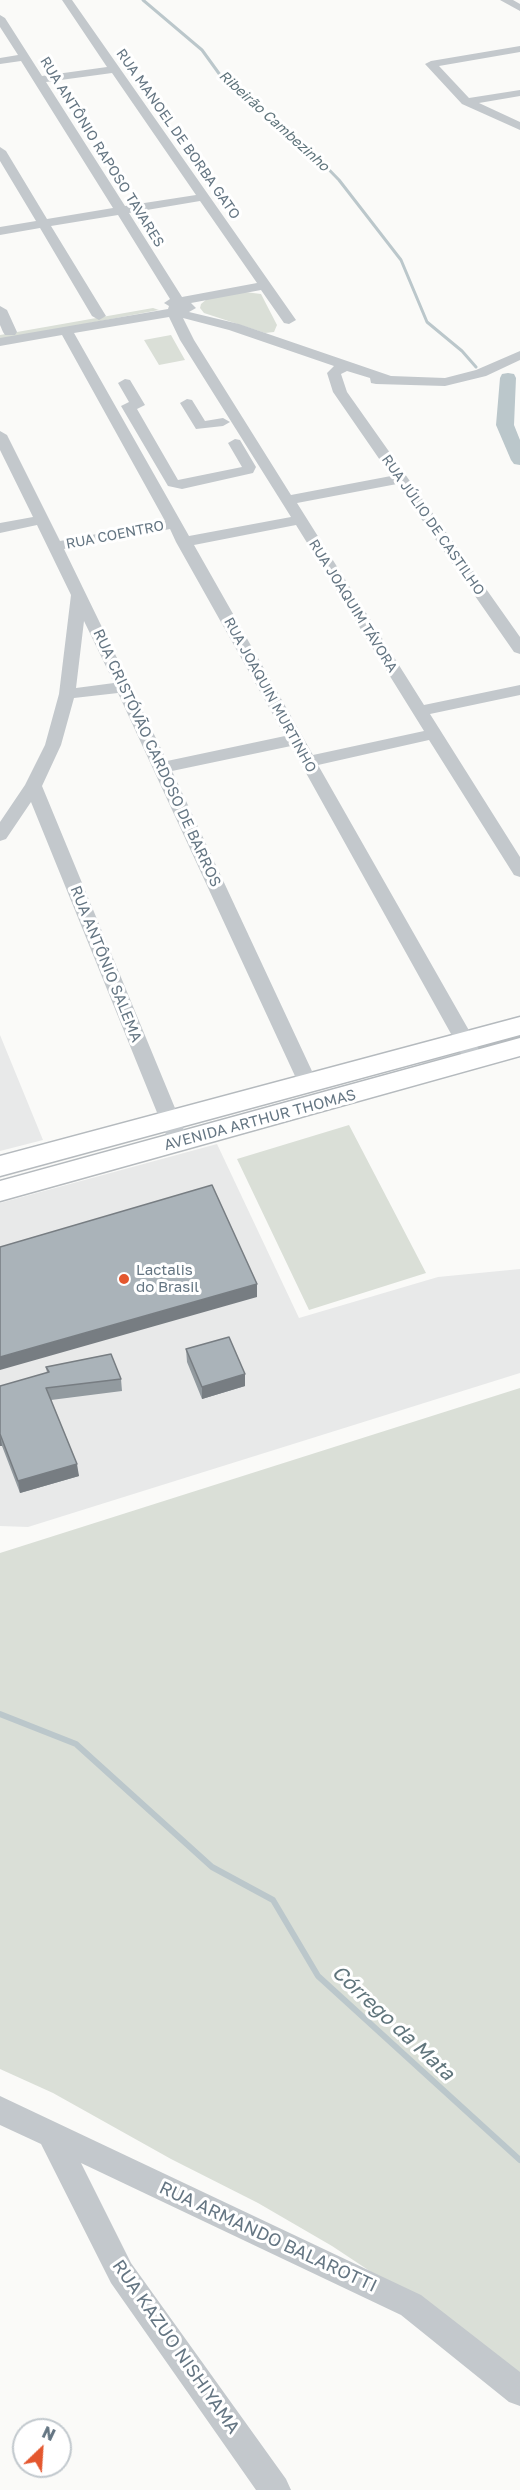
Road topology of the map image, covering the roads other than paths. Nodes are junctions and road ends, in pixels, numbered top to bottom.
1 (67, 0) edge
2 (505, 0) edge
3 (520, 8) edge
4 (0, 18) edge
5 (520, 49) edge
6 (25, 57) junction
7 (0, 61) edge
8 (114, 69) junction
9 (39, 80) junction
10 (520, 93) edge
11 (466, 102) junction
12 (520, 126) edge
13 (0, 151) edge
14 (204, 197) junction
15 (121, 211) junction
16 (42, 224) junction
17 (0, 231) edge
18 (265, 285) junction
19 (175, 307) junction
20 (0, 310) edge
21 (99, 316) junction
22 (205, 318) junction
23 (288, 320) junction
24 (66, 331) junction
25 (5, 333) edge
26 (187, 340) junction
27 (272, 340) junction
28 (0, 342) edge
29 (293, 347) junction
30 (520, 355) edge
31 (326, 358) junction
32 (353, 367) junction
33 (334, 377) junction
34 (388, 380) junction
35 (125, 383) dead end
36 (354, 389) junction
37 (210, 400) dead end
38 (187, 403) dead end
39 (223, 422) junction
40 (0, 435) edge
41 (271, 475) junction
42 (399, 479) junction
43 (209, 484) junction
44 (160, 498) junction
45 (287, 500) junction
46 (42, 520) junction
47 (299, 520) junction
48 (175, 524) junction
49 (0, 528) edge
50 (184, 542) junction
51 (56, 546) junction
52 (79, 593) junction
53 (520, 649) edge
54 (124, 687) junction
55 (520, 690) edge
56 (67, 694) junction
57 (420, 711) junction
58 (433, 734) junction
59 (293, 740) junction
60 (307, 762) junction
61 (162, 768) junction
62 (33, 786) junction
63 (0, 835) edge
64 (519, 866) edge
65 (520, 1026) edge
66 (520, 1047) edge
67 (469, 1051) junction
68 (308, 1084) junction
69 (175, 1131) junction
70 (0, 1166) edge
71 (0, 1191) edge
72 (0, 2110) edge
73 (52, 2136) junction
74 (520, 2391) edge
75 (275, 2490) edge

1 - 8 street, RUA MANOEL DE BORBA GATO
2 - 3 street
4 - 6 street, RUA ANTÔNIO RAPOSO TAVARES
5 - 11 street
6 - 7 street
6 - 9 street, RUA ANTÔNIO RAPOSO TAVARES
8 - 9 street
8 - 14 street, RUA MANOEL DE BORBA GATO
9 - 15 street, RUA ANTÔNIO RAPOSO TAVARES
10 - 11 street
11 - 12 street
13 - 16 street
14 - 15 street
14 - 18 street, RUA MANOEL DE BORBA GATO
15 - 16 street
15 - 19 street, RUA ANTÔNIO RAPOSO TAVARES
16 - 17 street
16 - 21 street
18 - 19 street
18 - 23 street
19 - 21 street
19 - 22 street
19 - 24 street
19 - 26 street, RUA JOAQUIM TÁVORA
20 - 25 street
21 - 25 street
22 - 26 street
22 - 27 street
23 - 27 street
23 - 31 street
24 - 28 street
24 - 44 street, RUA JOAQUIN MURTINHO
26 - 41 street, RUA JOAQUIM TÁVORA
27 - 29 street
29 - 31 street
29 - 33 street
30 - 34 street
31 - 32 street
32 - 33 street
32 - 34 street
32 - 36 street, RUA JÚLIO DE CASTILHO
33 - 36 street, RUA JÚLIO DE CASTILHO
33 - 36 street
34 - 36 street
35 - 43 street
36 - 42 street, RUA JÚLIO DE CASTILHO
37 - 39 street
38 - 39 street
39 - 43 street
40 - 46 street, RUA CRISTÓVÃO CARDOSO DE BARROS
41 - 43 street
41 - 45 street, RUA JOAQUIM TÁVORA
42 - 45 street
42 - 53 street, RUA JÚLIO DE CASTILHO
43 - 44 street
44 - 48 street, RUA JOAQUIN MURTINHO
45 - 47 street, RUA JOAQUIM TÁVORA
46 - 49 street
46 - 51 street, RUA CRISTÓVÃO CARDOSO DE BARROS
47 - 50 street
47 - 57 street, RUA JOAQUIM TÁVORA
48 - 50 street, RUA JOAQUIN MURTINHO
48 - 51 street, RUA COENTRO
50 - 59 street, RUA JOAQUIN MURTINHO
51 - 52 street, RUA CRISTÓVÃO CARDOSO DE BARROS
52 - 54 street, RUA CRISTÓVÃO CARDOSO DE BARROS
52 - 56 street
54 - 56 street
54 - 61 street, RUA CRISTÓVÃO CARDOSO DE BARROS
55 - 57 street
56 - 62 street
57 - 58 street, RUA JOAQUIM TÁVORA
58 - 60 street
58 - 64 street, RUA JOAQUIM TÁVORA
59 - 60 street, RUA JOAQUIN MURTINHO
59 - 61 street
60 - 67 street, RUA JOAQUIN MURTINHO
61 - 68 street, RUA CRISTÓVÃO CARDOSO DE BARROS
62 - 63 street
62 - 69 street, RUA ANTÔNIO SALEMA
65 - 67 main road, AVENIDA ARTHUR THOMAS
66 - 67 main road, AVENIDA ARTHUR THOMAS
67 - 68 main road, AVENIDA ARTHUR THOMAS
67 - 69 main road, AVENIDA ARTHUR THOMAS
68 - 69 main road, AVENIDA ARTHUR THOMAS
69 - 70 main road, AVENIDA ARTHUR THOMAS
69 - 71 main road, AVENIDA ARTHUR THOMAS
72 - 73 street, RUA ARMANDO BALAROTTI
73 - 74 street, RUA ARMANDO BALAROTTI
73 - 75 street, RUA KAZUO NISHIYAMA

